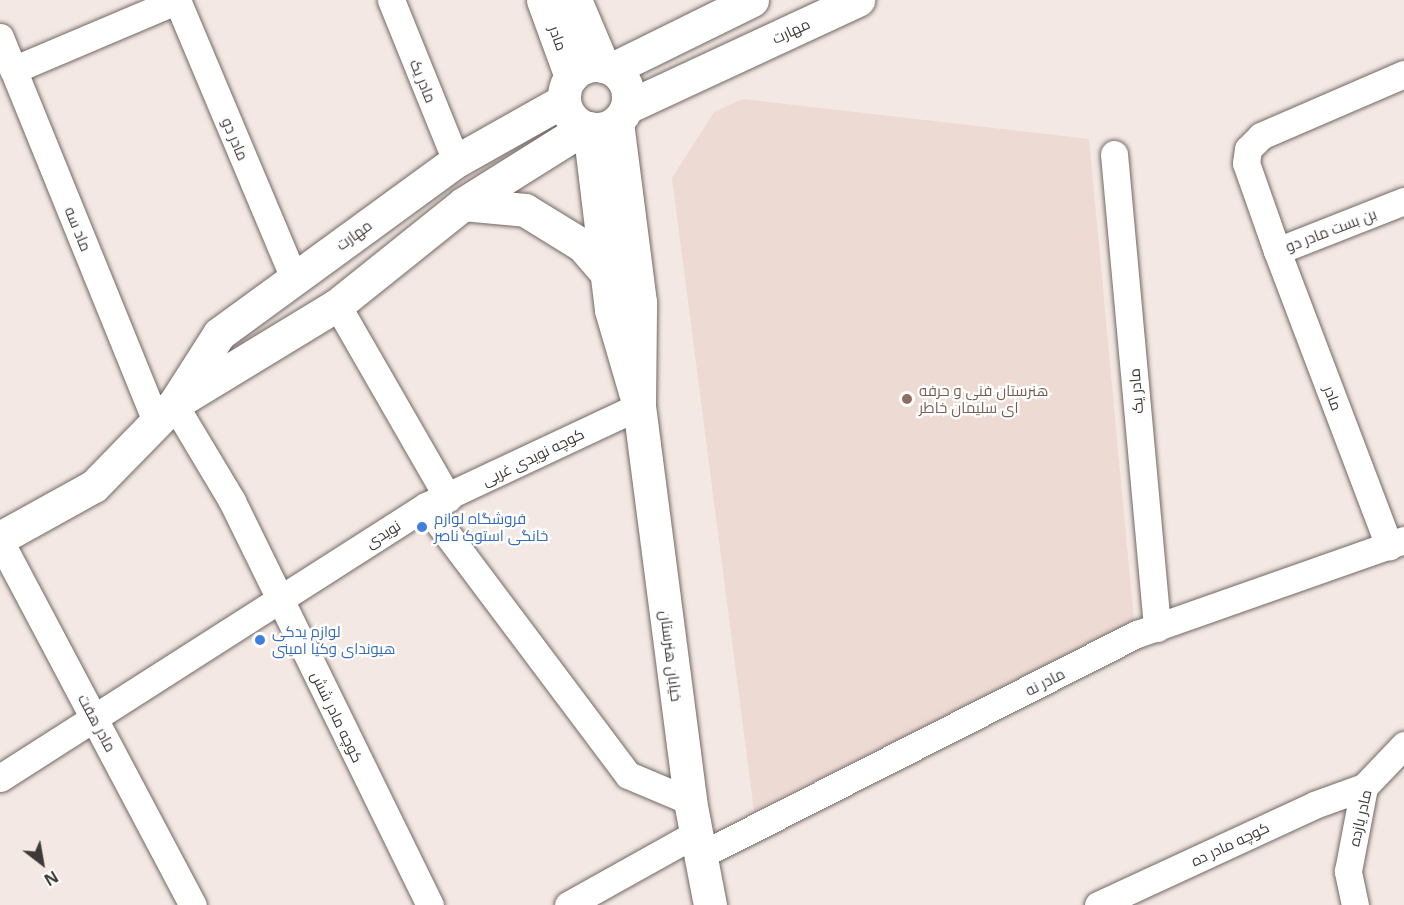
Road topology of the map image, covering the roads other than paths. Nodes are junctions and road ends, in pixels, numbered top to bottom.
1 (177, 0) edge
2 (391, 0) edge
3 (543, 0) edge
4 (574, 0) edge
5 (752, 0) edge
6 (858, 0) edge
7 (0, 38) edge
8 (607, 68) junction
9 (13, 70) junction
10 (1404, 74) edge
11 (567, 89) junction
12 (604, 121) junction
13 (1114, 154) dead end
14 (456, 162) junction
15 (1404, 201) edge
16 (463, 204) junction
17 (1277, 250) junction
18 (607, 274) junction
19 (294, 278) junction
20 (337, 305) junction
21 (639, 406) junction
22 (165, 412) junction
23 (437, 502) junction
24 (0, 540) edge
25 (1397, 543) edge
26 (279, 600) junction
27 (1157, 628) junction
28 (93, 717) junction
29 (1404, 745) edge
30 (0, 778) edge
31 (1364, 787) junction
32 (690, 801) junction
33 (697, 845) junction
34 (193, 905) edge
35 (430, 905) edge
36 (568, 905) edge
37 (710, 905) edge
38 (1098, 905) edge
39 (1355, 905) edge

1 - 9 street
1 - 19 street, مادر دو
2 - 14 street, مادر یک
3 - 11 main road, مادر
4 - 8 main road, مادر
5 - 8 main road
6 - 12 main road, مهارت
7 - 9 street, ماد سه
8 - 11 main road
8 - 12 main road
9 - 22 street, ماد سه
10 - 17 street, بن بست مادر دو
11 - 12 main road
11 - 14 main road, مهارت
12 - 16 main road, مهارت
12 - 18 main road, خیابان هنرستان
12 - 21 main road, خیابان هنرستان
13 - 27 street, مادر یک
14 - 19 main road, مهارت
15 - 17 street, بن بست مادر دو
16 - 18 main road
16 - 20 main road, مهارت
17 - 25 street, مادر
18 - 21 main road, خیابان هنرستان
19 - 22 main road, مهارت
20 - 22 main road, مهارت
20 - 23 street
21 - 23 street, کوچه نویدی غربی
21 - 32 main road, خیابان هنرستان
22 - 24 main road, مهارت
22 - 26 street, کوچه مادر شش
23 - 26 street, نویدی
23 - 32 street
24 - 28 street, مادر هفت
25 - 27 street, مادر نه
26 - 28 street, نویدی
26 - 35 street, کوچه مادر شش
27 - 33 street, مادر نه
28 - 30 street, نویدی
28 - 34 street, مادر هفت
29 - 31 street, مادر یازده
31 - 38 street, کوچه مادر ده
31 - 39 street, مادر یازده
32 - 33 main road, خیابان هنرستان
33 - 36 street, مادر نه
33 - 37 main road, خیابان هنرستان

